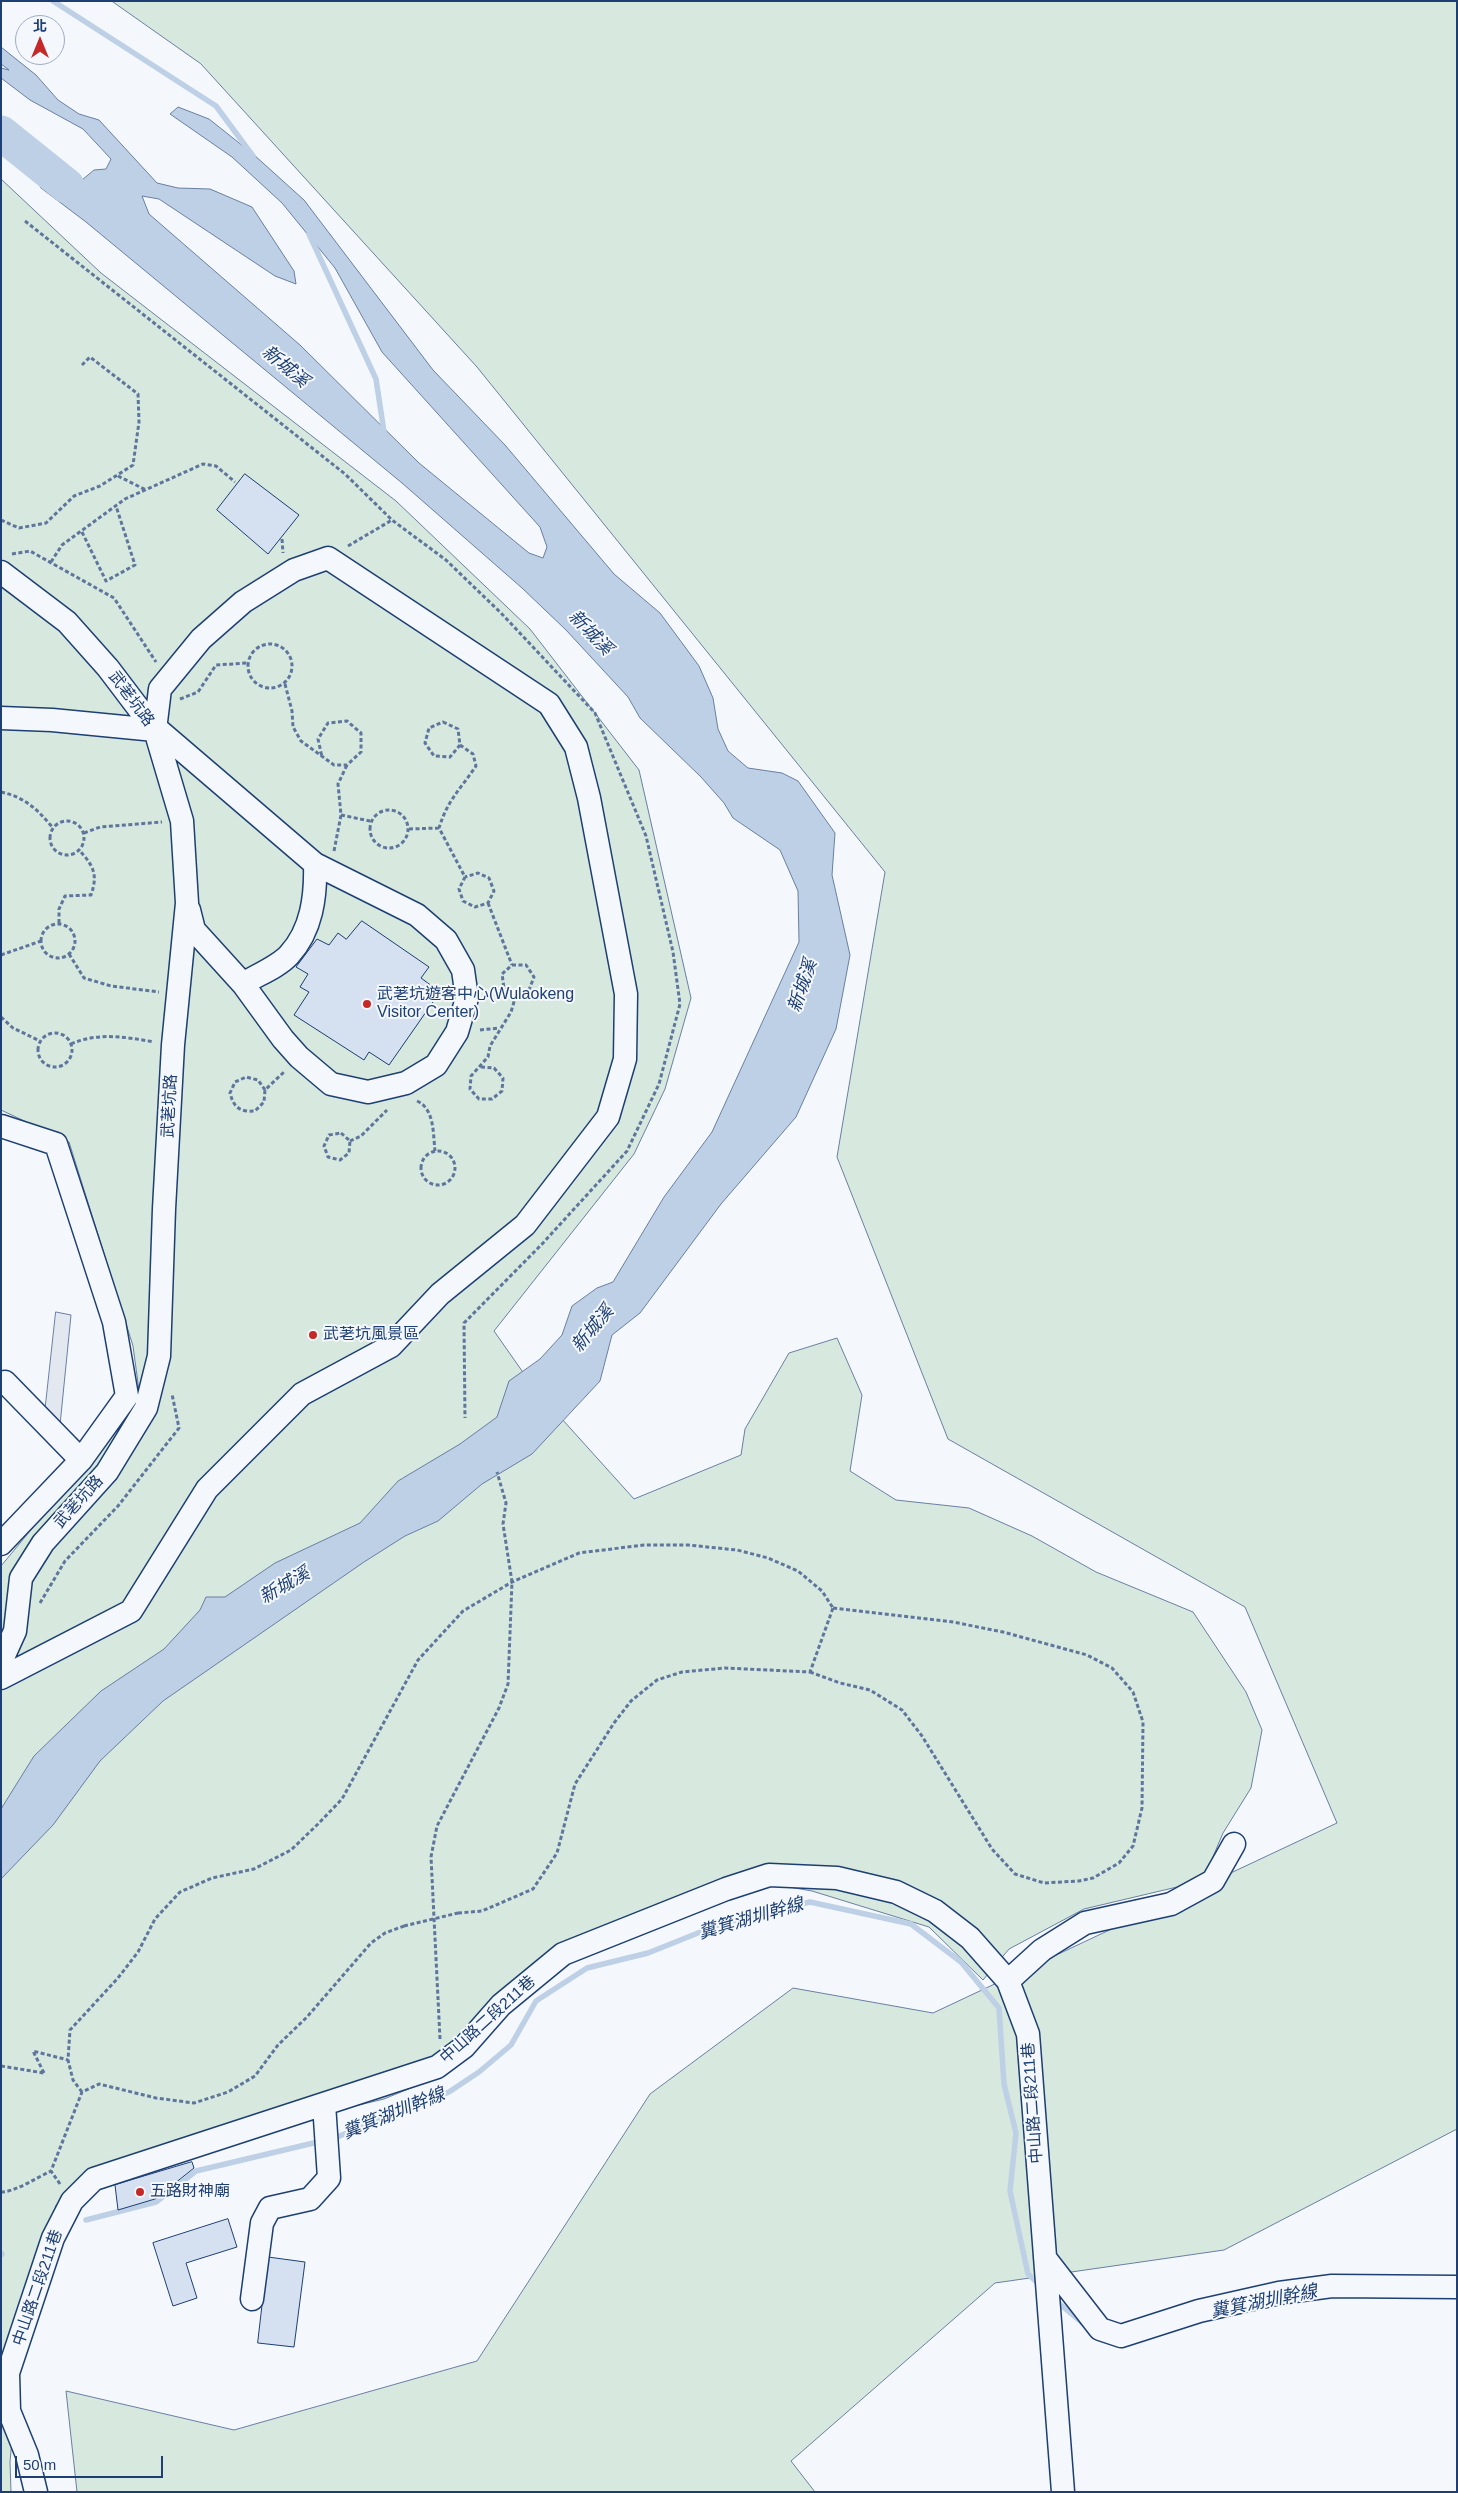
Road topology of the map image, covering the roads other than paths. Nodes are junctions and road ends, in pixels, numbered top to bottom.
1 (6, 563) edge
2 (1, 718) edge
3 (155, 730) junction
4 (321, 867) junction
5 (187, 903) junction
6 (243, 984) junction
7 (1, 1126) edge
8 (5, 1382) dead end
9 (82, 1460) junction
10 (1, 1544) edge
11 (1, 1662) edge
12 (1, 1678) edge
13 (1234, 1844) dead end
14 (1008, 1981) junction
15 (325, 2122) junction
16 (1045, 2264) junction
17 (1457, 2287) edge
18 (252, 2299) dead end
19 (36, 2492) edge
20 (1063, 2492) edge

1 - 3 street, 武荖坑路
2 - 3 street
3 - 4 street
3 - 5 street, 武荖坑路
3 - 12 street
4 - 6 street
4 - 6 street
5 - 6 street
5 - 11 street, 武荖坑路
7 - 9 street
8 - 9 street
9 - 10 street
13 - 14 street
14 - 15 street, 中山路二段211巷
14 - 16 street, 中山路二段211巷
15 - 18 street
15 - 19 street, 中山路二段211巷
16 - 17 street
16 - 20 street, 中山路二段211巷

